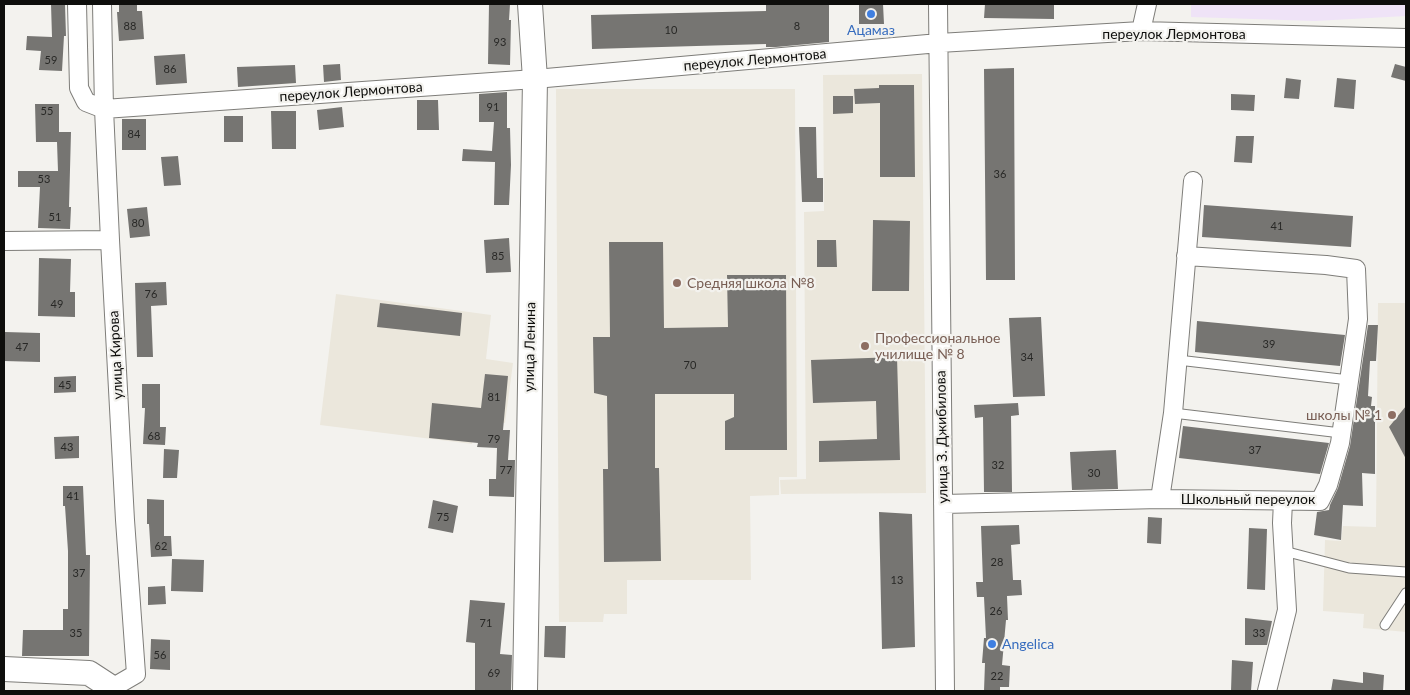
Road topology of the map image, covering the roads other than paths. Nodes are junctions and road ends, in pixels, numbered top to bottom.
1 (77, 4) edge
2 (102, 4) edge
3 (530, 4) edge
4 (938, 4) edge
5 (1147, 4) edge
6 (1141, 31) junction
7 (1406, 38) edge
8 (939, 43) junction
9 (535, 79) junction
10 (104, 109) junction
11 (1193, 181) dead end
12 (110, 240) junction
13 (4, 241) edge
14 (1186, 256) junction
15 (1178, 360) junction
16 (1349, 380) junction
17 (1173, 413) junction
18 (1341, 433) junction
19 (1160, 499) junction
20 (1283, 501) junction
21 (943, 504) junction
22 (1284, 552) junction
23 (1406, 572) edge
24 (1406, 593) edge
25 (1385, 625) dead end
26 (4, 669) edge
27 (112, 690) edge
28 (525, 691) edge
29 (945, 691) edge
30 (1267, 691) edge

1 - 10 street
2 - 10 street, улица Кирова
3 - 9 street, улица Ленина
4 - 8 street, улица З. Джибилова
5 - 6 street
6 - 7 street, переулок Лермонтова
6 - 8 street, переулок Лермонтова
8 - 9 street, переулок Лермонтова
8 - 21 street, улица З. Джибилова
9 - 10 street, переулок Лермонтова
9 - 28 street, улица Ленина
10 - 12 street, улица Кирова
11 - 14 street, Школьный переулок
12 - 13 street
12 - 27 street, улица Кирова
14 - 15 street, Школьный переулок
14 - 16 street, Школьный переулок
15 - 16 lane
15 - 17 street, Школьный переулок
16 - 18 street, Школьный переулок
17 - 18 lane
17 - 19 street, Школьный переулок
18 - 20 street, Школьный переулок
19 - 20 street, Школьный переулок
19 - 21 street, Школьный переулок
20 - 22 street
21 - 29 street, улица З. Джибилова
22 - 23 lane
22 - 30 street
24 - 25 lane
26 - 27 street

